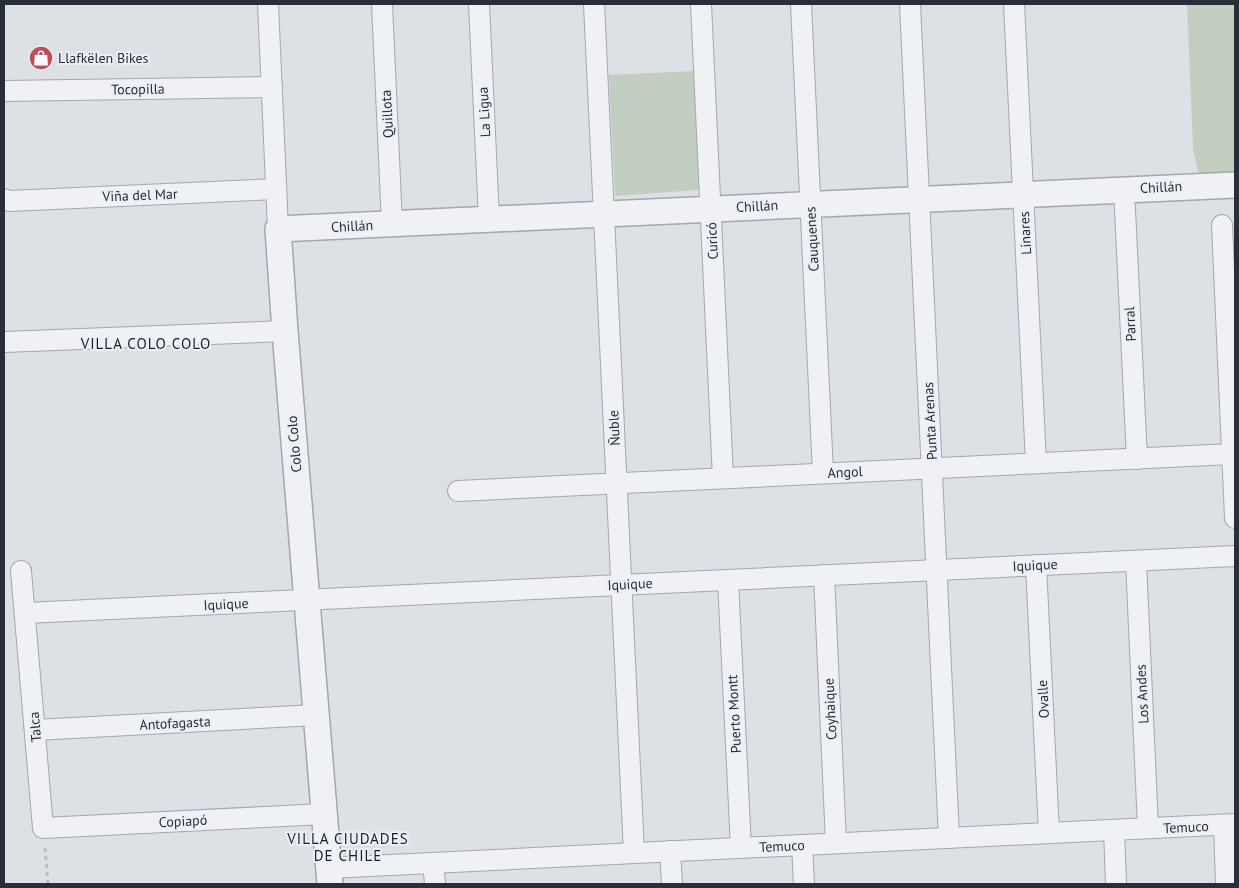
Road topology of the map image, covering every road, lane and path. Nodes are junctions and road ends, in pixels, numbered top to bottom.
1 (268, 4) edge
2 (382, 4) edge
3 (479, 4) edge
4 (594, 4) edge
5 (701, 4) edge
6 (801, 4) edge
7 (910, 4) edge
8 (1014, 4) edge
9 (272, 87) junction
10 (4, 91) edge
11 (1235, 185) edge
12 (1124, 189) junction
13 (276, 190) junction
14 (1023, 194) junction
15 (4, 199) edge
16 (919, 199) junction
17 (810, 204) junction
18 (711, 209) junction
19 (604, 214) junction
20 (489, 219) junction
21 (392, 224) junction
22 (1222, 225) dead end
23 (278, 229) junction
24 (285, 331) junction
25 (4, 342) edge
26 (1232, 454) junction
27 (1137, 459) junction
28 (1036, 463) junction
29 (932, 468) junction
30 (823, 473) junction
31 (724, 478) junction
32 (617, 483) junction
33 (458, 491) dead end
34 (1235, 518) edge
35 (1235, 556) edge
36 (1136, 560) junction
37 (1036, 565) junction
38 (936, 570) junction
39 (21, 571) dead end
40 (824, 575) junction
41 (728, 580) junction
42 (621, 585) junction
43 (307, 600) junction
44 (25, 613) junction
45 (316, 715) junction
46 (35, 730) junction
47 (324, 814) junction
48 (1229, 825) edge
49 (43, 828) junction
50 (1148, 828) junction
51 (1114, 830) junction
52 (1049, 833) junction
53 (949, 838) junction
54 (836, 843) junction
55 (802, 845) junction
56 (741, 848) junction
57 (670, 851) junction
58 (634, 853) junction
59 (433, 863) junction
60 (329, 876) edge
61 (48, 884) edge
62 (435, 884) edge
63 (672, 884) edge
64 (804, 884) edge
65 (1116, 884) edge
66 (1226, 884) edge

1 - 9 street, Colo Colo
2 - 21 street, Quillota
3 - 20 street, La Ligua
4 - 19 street, Ñuble
5 - 18 street, Curicó
6 - 17 street, Cauquenes
7 - 16 street, Punta Arenas
8 - 14 street, Linares
9 - 10 street, Tocopilla
9 - 13 street, Colo Colo
11 - 12 street, Chillán
12 - 14 street, Chillán
12 - 27 street, Parral
13 - 15 street, Viña del Mar
13 - 23 street, Colo Colo
14 - 16 street, Chillán
14 - 28 street, Linares
16 - 17 street, Chillán
16 - 29 street, Punta Arenas
17 - 18 street, Chillán
17 - 30 street, Cauquenes
18 - 19 street, Chillán
18 - 31 street, Curicó
19 - 20 street, Chillán
19 - 32 street, Ñuble
20 - 21 street, Chillán
21 - 23 street, Chillán
22 - 26 street
23 - 24 street, Colo Colo
24 - 25 street
24 - 43 street, Colo Colo
26 - 27 street, Angol
26 - 34 street
27 - 28 street, Angol
28 - 29 street, Angol
29 - 30 street, Angol
29 - 38 street, Punta Arenas
30 - 31 street, Angol
31 - 32 street, Angol
32 - 33 street, Angol
32 - 42 street, Ñuble
35 - 36 street, Iquique
36 - 37 street, Iquique
36 - 50 street, Los Andes
37 - 38 street, Iquique
37 - 52 street, Ovalle
38 - 40 street, Iquique
38 - 53 street, Punta Arenas
39 - 44 street, Talca
40 - 41 street, Iquique
40 - 54 street, Coyhaique
41 - 42 street, Iquique
41 - 56 street, Puerto Montt
42 - 43 street, Iquique
42 - 58 street, Ñuble
43 - 44 street, Iquique
43 - 45 street, Colo Colo
44 - 46 street, Talca
45 - 46 street, Antofagasta
45 - 47 street, Colo Colo
46 - 49 street, Talca
47 - 49 street, Copiapó
47 - 60 street, Colo Colo
48 - 50 street, Temuco
48 - 66 street
49 - 61 path
50 - 51 street, Temuco
51 - 52 street, Temuco
51 - 65 street
52 - 53 street, Temuco
53 - 54 street, Temuco
54 - 55 street, Temuco
55 - 56 street, Temuco
55 - 64 street
56 - 57 street, Temuco
57 - 58 street, Temuco
57 - 63 street
58 - 59 street, Temuco
59 - 60 street, Temuco
59 - 62 street

